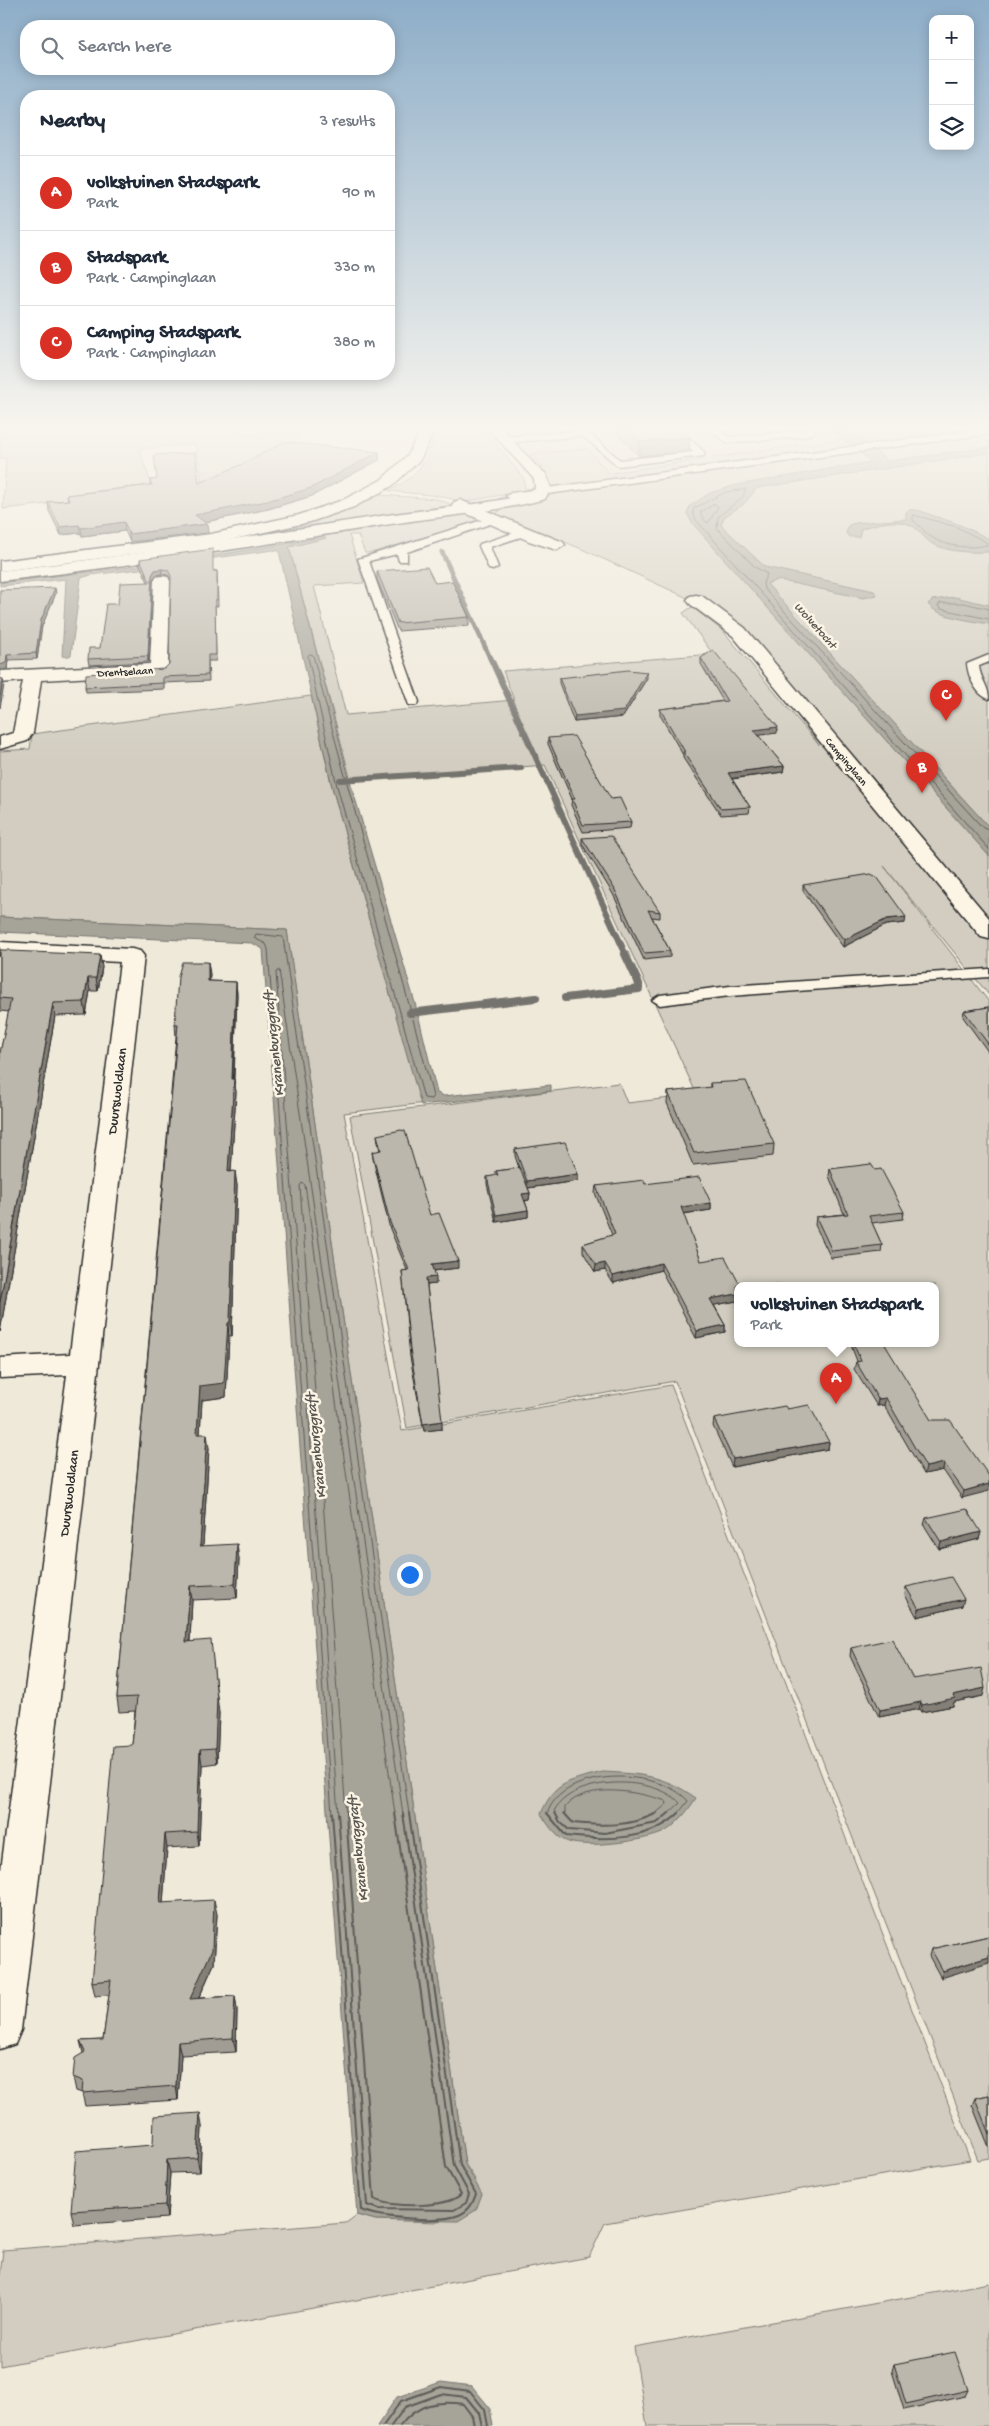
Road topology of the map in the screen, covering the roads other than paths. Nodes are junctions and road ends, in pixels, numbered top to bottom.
1 (215, 538) edge
2 (282, 538) edge
3 (444, 538) edge
4 (507, 538) edge
5 (538, 538) edge
6 (557, 545) dead end
7 (0, 566) edge
8 (493, 567) dead end
9 (0, 576) edge
10 (162, 581) dead end
11 (696, 600) dead end
12 (989, 658) edge
13 (34, 675) junction
14 (0, 676) edge
15 (989, 694) edge
16 (413, 702) dead end
17 (0, 743) edge
18 (989, 932) edge
19 (0, 949) edge
20 (989, 973) edge
21 (660, 1000) dead end
22 (84, 1364) junction
23 (0, 1368) edge
24 (0, 2030) edge

1 - 7 street
2 - 9 street
3 - 16 lane
4 - 8 lane
5 - 6 street
10 - 13 street, Drentselaan
11 - 18 street, Campinglaan
12 - 15 lane
13 - 14 street, Drentselaan
13 - 17 street
19 - 22 street, Duurswoldlaan
20 - 21 lane
22 - 23 street
22 - 24 street, Duurswoldlaan

